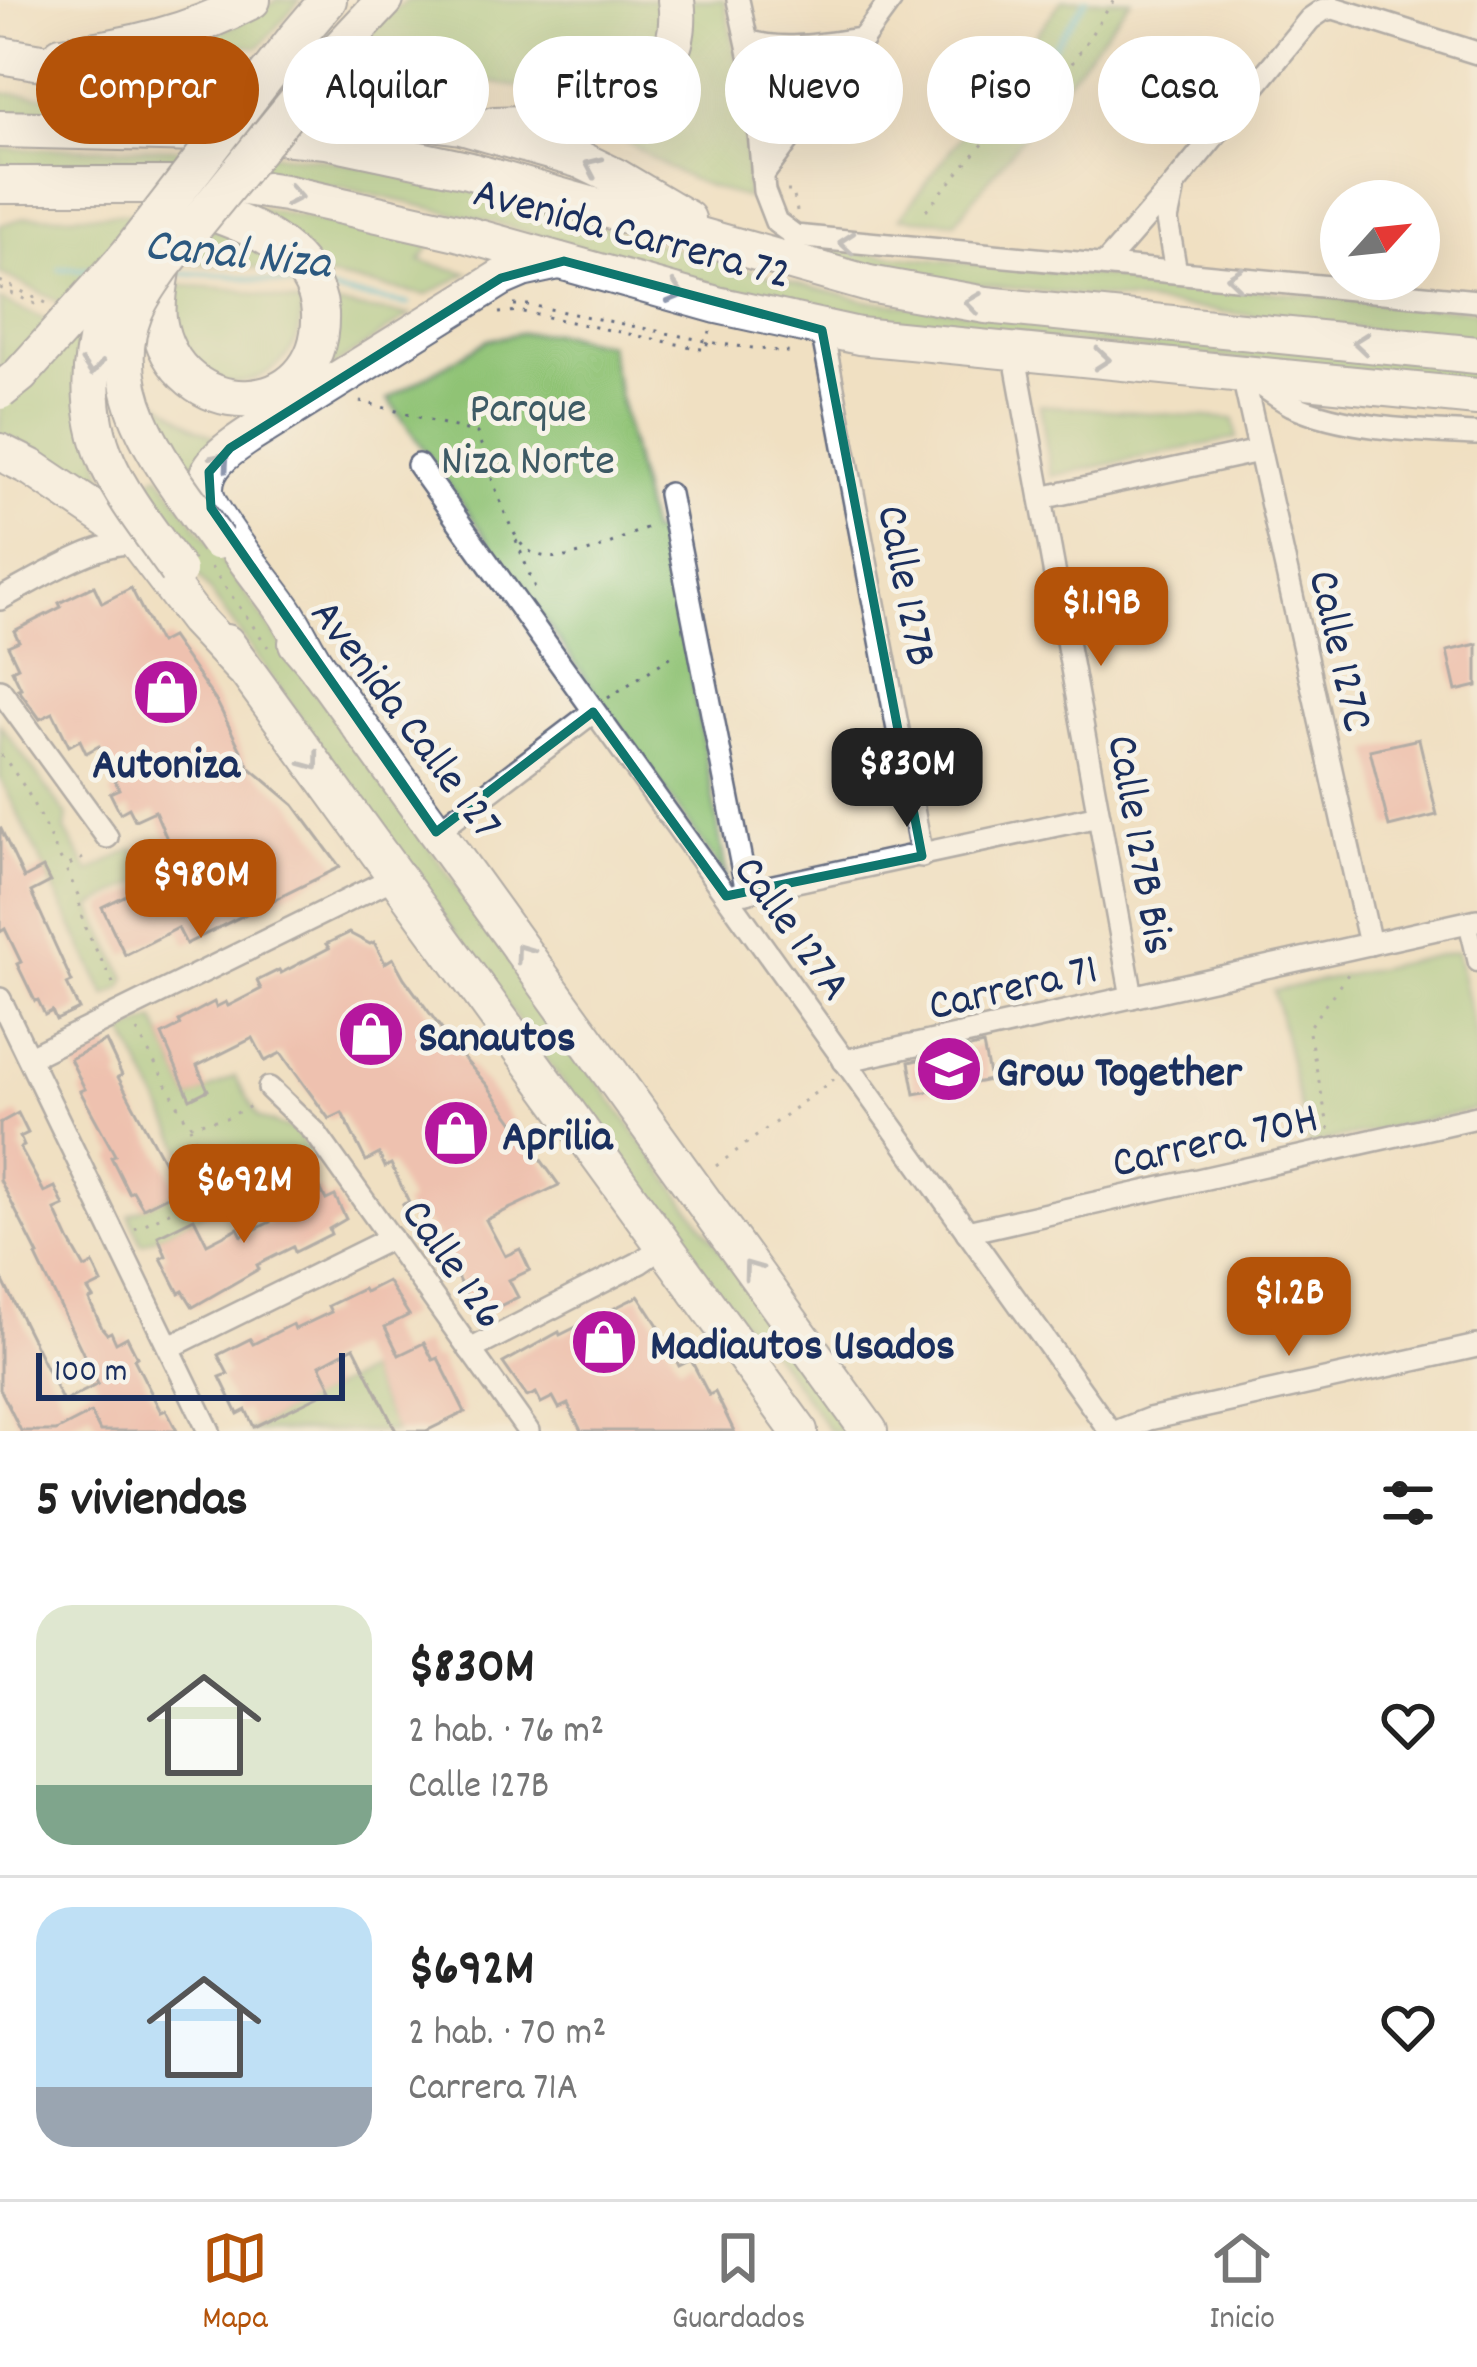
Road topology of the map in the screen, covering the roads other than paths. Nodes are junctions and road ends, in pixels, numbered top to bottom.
1 (252, 0) edge
2 (328, 0) edge
3 (385, 0) edge
4 (676, 0) edge
5 (738, 0) edge
6 (891, 0) edge
7 (747, 36) edge
8 (864, 36) edge
9 (1477, 53) edge
10 (9, 64) edge
11 (283, 101) edge
12 (489, 125) edge
13 (0, 129) edge
14 (283, 131) edge
15 (489, 134) edge
16 (283, 136) edge
17 (345, 144) edge
18 (760, 144) edge
19 (785, 144) edge
20 (762, 176) junction
21 (0, 184) edge
22 (136, 184) junction
23 (45, 185) junction
24 (1174, 185) junction
25 (0, 198) edge
26 (731, 245) junction
27 (127, 256) junction
28 (564, 261) junction
29 (164, 265) junction
30 (1104, 265) junction
31 (1176, 272) junction
32 (1477, 301) edge
33 (822, 330) junction
34 (1014, 351) junction
35 (1477, 356) edge
36 (1242, 372) junction
37 (0, 391) edge
38 (1477, 397) edge
39 (1477, 434) edge
40 (1259, 451) junction
41 (0, 452) edge
42 (418, 465) dead end
43 (0, 470) edge
44 (51, 480) junction
45 (669, 494) dead end
46 (1041, 498) junction
47 (142, 546) junction
48 (0, 598) edge
49 (315, 664) junction
50 (242, 668) junction
51 (0, 690) edge
52 (600, 705) junction
53 (1099, 816) junction
54 (436, 832) junction
55 (107, 837) dead end
56 (922, 856) junction
57 (397, 876) junction
58 (736, 894) junction
59 (1472, 921) edge
60 (1370, 944) junction
61 (1477, 963) edge
62 (1132, 997) junction
63 (0, 999) edge
64 (30, 1057) junction
65 (840, 1070) junction
66 (261, 1097) road end
67 (1477, 1117) edge
68 (968, 1232) junction
69 (391, 1238) junction
70 (664, 1246) junction
71 (1477, 1346) edge
72 (170, 1347) junction
73 (470, 1350) junction
74 (209, 1431) edge
75 (528, 1431) edge
76 (799, 1431) edge
77 (869, 1431) edge
78 (1114, 1431) edge

1 - 10 main road
2 - 27 main road, bridge
3 - 29 main road, Avenida Calle 127, bridge
4 - 12 main road
5 - 7 street
6 - 8 street
9 - 24 street
10 - 11 main road, Avenida Carrera 72
10 - 14 main road
13 - 16 main road, Avenida Carrera 72
26 -> 15 main road, Avenida Carrera 72
17 - 26 main road, Avenida Carrera 72
18 - 20 street
19 - 20 street
30 -> 20 street, Avenida Carrera 72
21 - 23 main road, Avenida Carrera 72
22 - 23 main road, Avenida Carrera 72
22 -> 28 main road, Avenida Carrera 72
22 - 29 main road
23 - 25 main road
24 - 30 street
24 - 31 street
35 -> 26 main road, Avenida Carrera 72
27 - 37 main road, bridge
27 -> 50 main road, bridge
28 -> 33 main road, Avenida Carrera 72
49 -> 28 main road
29 - 49 main road, Avenida Calle 127, bridge
30 - 31 street, Avenida Carrera 72
32 -> 31 street, Avenida Carrera 72
33 - 34 main road, Avenida Carrera 72
33 - 56 street, Calle 127B
34 -> 36 main road, Avenida Carrera 72
34 - 46 street, Calle 127B Bis
36 - 38 main road, Avenida Carrera 72
36 - 39 street, Avenida Carrera 72
36 - 40 street, Calle 127C
40 - 46 street
40 - 60 street, Calle 127C
41 - 44 main road
42 - 52 street, Calle 127A
43 - 44 main road
44 - 47 main road
45 - 58 street
46 - 53 street, Calle 127B Bis
47 - 48 street
47 - 50 main road
49 - 54 main road, Avenida Calle 127
50 -> 57 main road
51 - 55 street
52 - 54 street
52 - 58 street, Calle 127A
53 - 56 street
53 - 62 street, Calle 127B Bis
77 -> 54 main road, Avenida Calle 127
56 - 58 street
57 - 64 street
57 - 70 main road
58 - 65 street, Calle 127A
59 - 60 street, Carrera 71
59 - 61 street
60 - 62 street, Carrera 71
62 - 65 street, Carrera 71
63 - 64 street
64 - 72 street
65 - 68 street, Calle 127A
66 - 69 street, Calle 126
67 - 68 street, Carrera 70H
68 - 78 street, Calle 127A
69 - 72 street
69 - 73 street, Calle 126
70 - 73 street
70 - 76 main road
71 - 78 street
72 - 74 street
73 - 75 street, Calle 126

